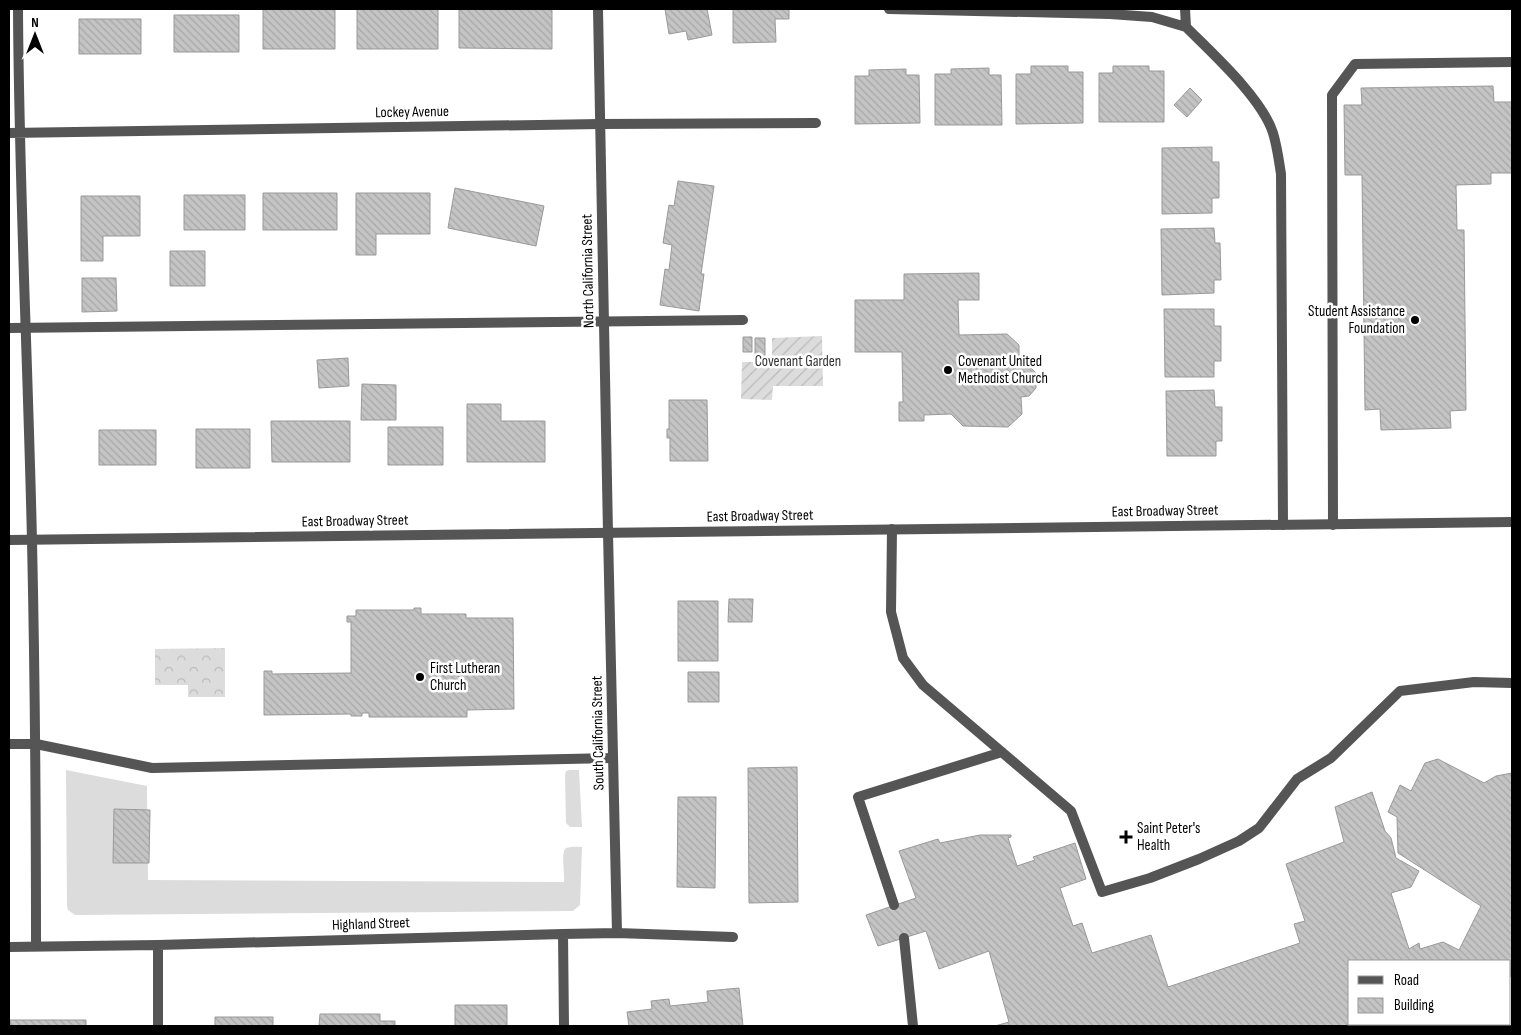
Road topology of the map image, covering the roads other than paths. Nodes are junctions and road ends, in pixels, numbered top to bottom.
1 (18, 9) edge
2 (598, 9) edge
3 (889, 9) edge
4 (1185, 9) edge
5 (1186, 27) junction
6 (1512, 62) edge
7 (816, 123) dead end
8 (600, 124) junction
9 (14, 133) edge
10 (744, 320) dead end
11 (604, 322) junction
12 (9, 328) edge
13 (25, 328) junction
14 (1512, 522) edge
15 (1333, 524) junction
16 (1283, 525) junction
17 (892, 530) junction
18 (608, 533) junction
19 (32, 539) junction
20 (9, 540) edge
21 (1512, 683) edge
22 (9, 744) edge
23 (36, 744) junction
24 (1002, 752) junction
25 (613, 758) junction
26 (894, 906) dead end
27 (617, 933) junction
28 (563, 934) junction
29 (733, 937) dead end
30 (904, 938) dead end
31 (158, 945) junction
32 (36, 946) junction
33 (9, 947) edge
34 (158, 1026) edge
35 (564, 1026) edge
36 (913, 1026) edge

1 - 9 street
2 - 8 street, North California Street
3 - 5 street
4 - 5 street
5 - 16 street
6 - 15 street
7 - 8 street, Lockey Avenue
8 - 9 street, Lockey Avenue
8 - 11 street, North California Street
9 - 13 street
10 - 11 street
11 - 13 street
11 - 18 street, North California Street
12 - 13 street
13 - 19 street
14 - 15 street, East Broadway Street
15 - 16 street, East Broadway Street
16 - 17 street, East Broadway Street
17 - 18 street, East Broadway Street
17 - 24 street
18 - 19 street, East Broadway Street
18 - 25 street, South California Street
19 - 20 street, East Broadway Street
19 - 23 street
21 - 24 street
22 - 23 street
23 - 25 street
23 - 32 street
24 - 26 street
25 - 27 street, South California Street
27 - 28 street, Highland Street
27 - 29 street, Highland Street
28 - 31 street, Highland Street
28 - 35 street
30 - 36 street
31 - 32 street, Highland Street
31 - 34 street
32 - 33 street, Highland Street

